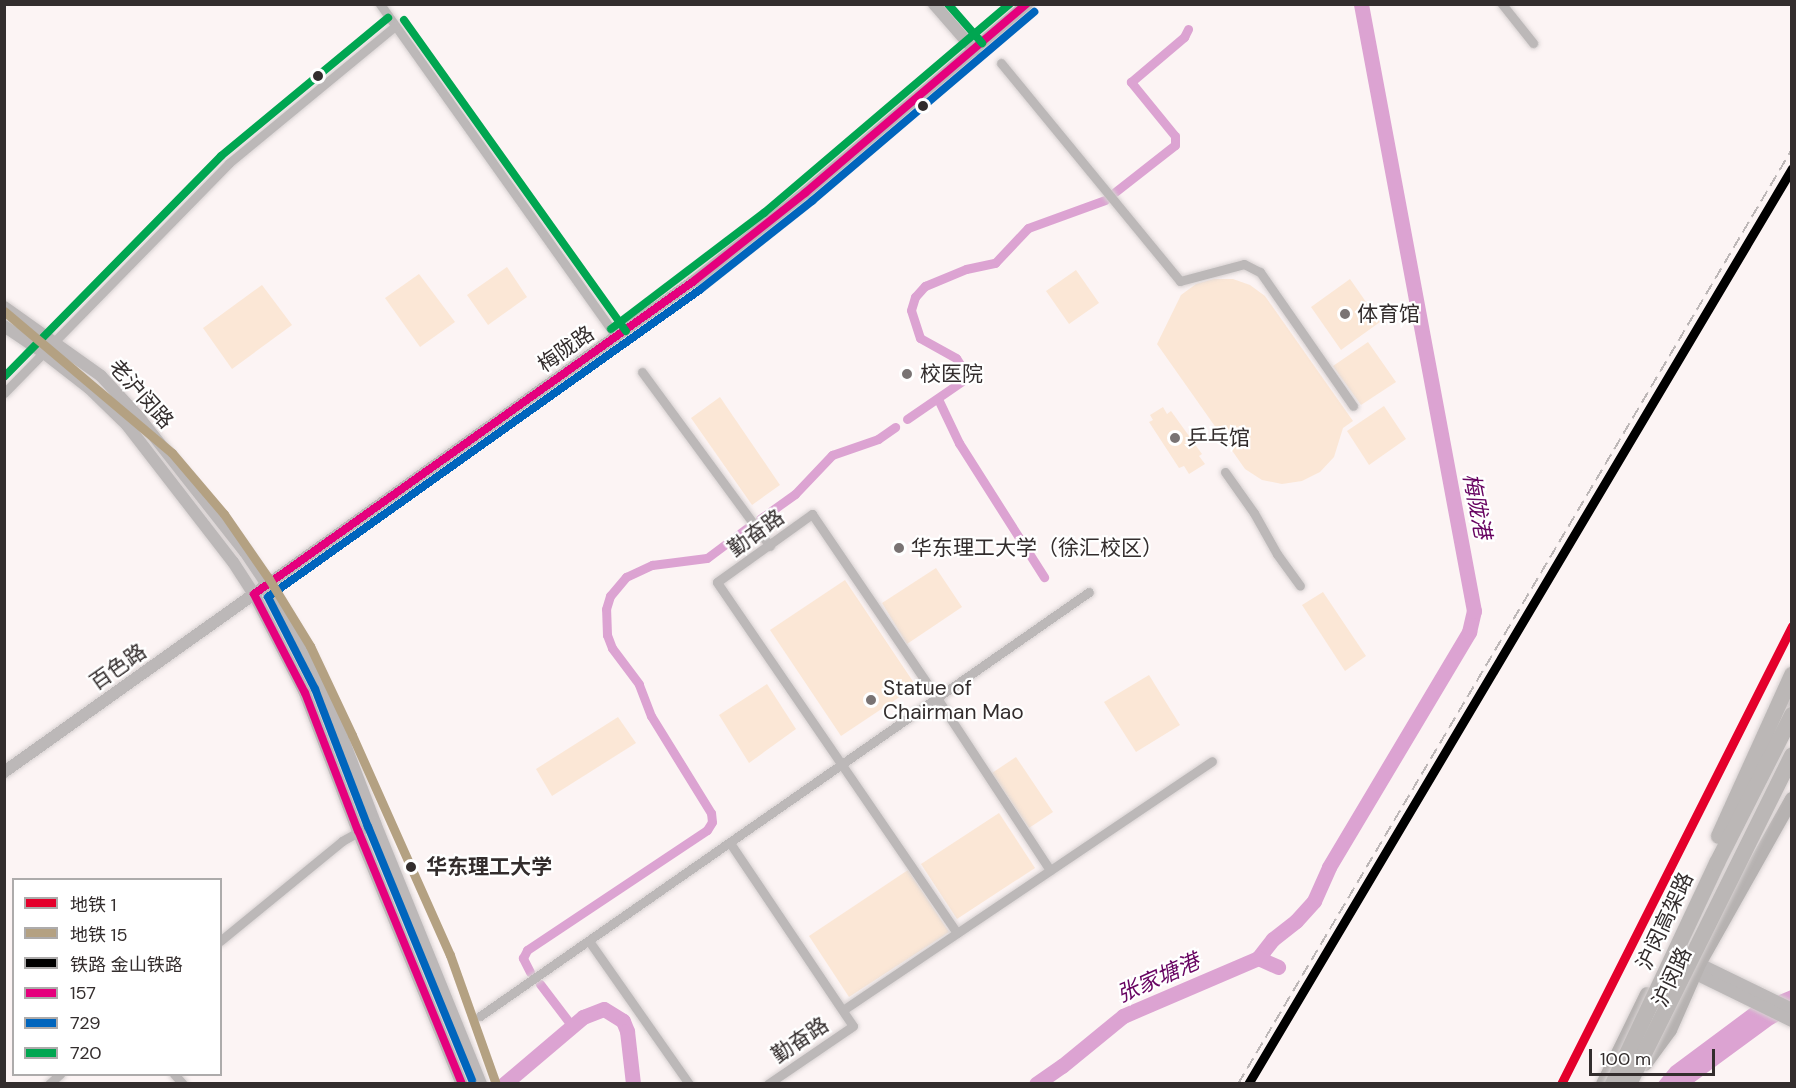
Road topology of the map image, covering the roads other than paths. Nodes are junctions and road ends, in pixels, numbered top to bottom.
1 (380, 4) edge
2 (934, 4) edge
3 (1027, 4) edge
4 (1502, 4) edge
5 (395, 26) junction
6 (1533, 43) dead end
7 (974, 50) junction
8 (1000, 63) dead end
9 (4, 307) edge
10 (4, 326) edge
11 (617, 337) junction
12 (56, 341) junction
13 (44, 353) junction
14 (642, 372) dead end
15 (4, 393) edge
16 (1353, 406) dead end
17 (1225, 472) dead end
18 (770, 546) junction
19 (267, 585) junction
20 (1300, 586) dead end
21 (1089, 592) dead end
22 (254, 594) junction
23 (1791, 675) edge
24 (937, 698) junction
25 (1791, 702) edge
26 (1791, 715) edge
27 (1791, 755) edge
28 (1212, 761) dead end
29 (842, 764) junction
30 (1791, 767) edge
31 (4, 772) edge
32 (1791, 772) edge
33 (1791, 792) edge
34 (1771, 797) junction
35 (1791, 799) edge
36 (1768, 816) junction
37 (375, 824) junction
38 (358, 831) junction
39 (730, 843) junction
40 (1753, 846) junction
41 (1717, 863) junction
42 (1050, 870) junction
43 (1733, 902) junction
44 (957, 933) junction
45 (222, 939) edge
46 (589, 941) junction
47 (1673, 957) junction
48 (1695, 967) junction
49 (843, 1010) junction
50 (480, 1016) dead end
51 (1791, 1017) edge
52 (480, 1080) edge
53 (462, 1083) edge
54 (689, 1083) edge
55 (768, 1083) edge
56 (1603, 1083) edge
57 (1612, 1083) edge
58 (1629, 1083) edge
59 (1635, 1083) edge

1 - 5 street
2 - 7 main road
3 - 7 main road, 梅陇路
4 - 6 street
5 - 11 street
5 - 12 street
7 - 11 main road, 梅陇路
8 - 16 street
9 - 12 main road, 老沪闵路
10 - 13 main road, 老沪闵路
11 - 19 main road, 梅陇路
12 - 13 street
12 - 19 main road, 老沪闵路
13 - 15 street
13 - 22 main road, 老沪闵路
14 - 18 street
17 - 20 street
18 - 24 street, 勤奋路
18 - 29 street, 勤奋路
19 - 22 main road, 梅陇路
19 - 37 main road, 老沪闵路
21 - 24 street
22 - 31 main road, 百色路
22 - 38 main road, 老沪闵路
23 - 41 highway, bridge
24 - 29 street
24 - 42 street, 勤奋路
25 - 47 main road, 沪闵路
26 - 41 highway, 沪闵高架路, bridge
27 - 34 highway, 沪闵高架路, bridge
28 - 42 street
29 - 39 street
29 - 44 street, 勤奋路
30 - 36 main road, 沪闵路
32 - 34 highway, bridge
33 - 36 main road
34 - 58 highway, 沪闵高架路, bridge
35 - 43 main road, 沪闵路
36 - 40 main road, 沪闵路
37 - 38 street
37 - 52 main road, 老沪闵路
38 - 45 street
38 - 53 main road, 老沪闵路
39 - 46 street
39 - 49 street
40 - 43 main road, 沪闵路
40 - 48 main road, 沪闵路
41 - 57 highway, 沪闵高架路, bridge
42 - 44 street
43 - 48 main road, 沪闵路
44 - 49 street
46 - 50 street
46 - 54 street
47 - 48 main road
47 - 56 main road, 沪闵路
47 - 57 main road, 沪闵路
48 - 51 main road
48 - 59 main road, 沪闵路
49 - 55 street, 勤奋路

